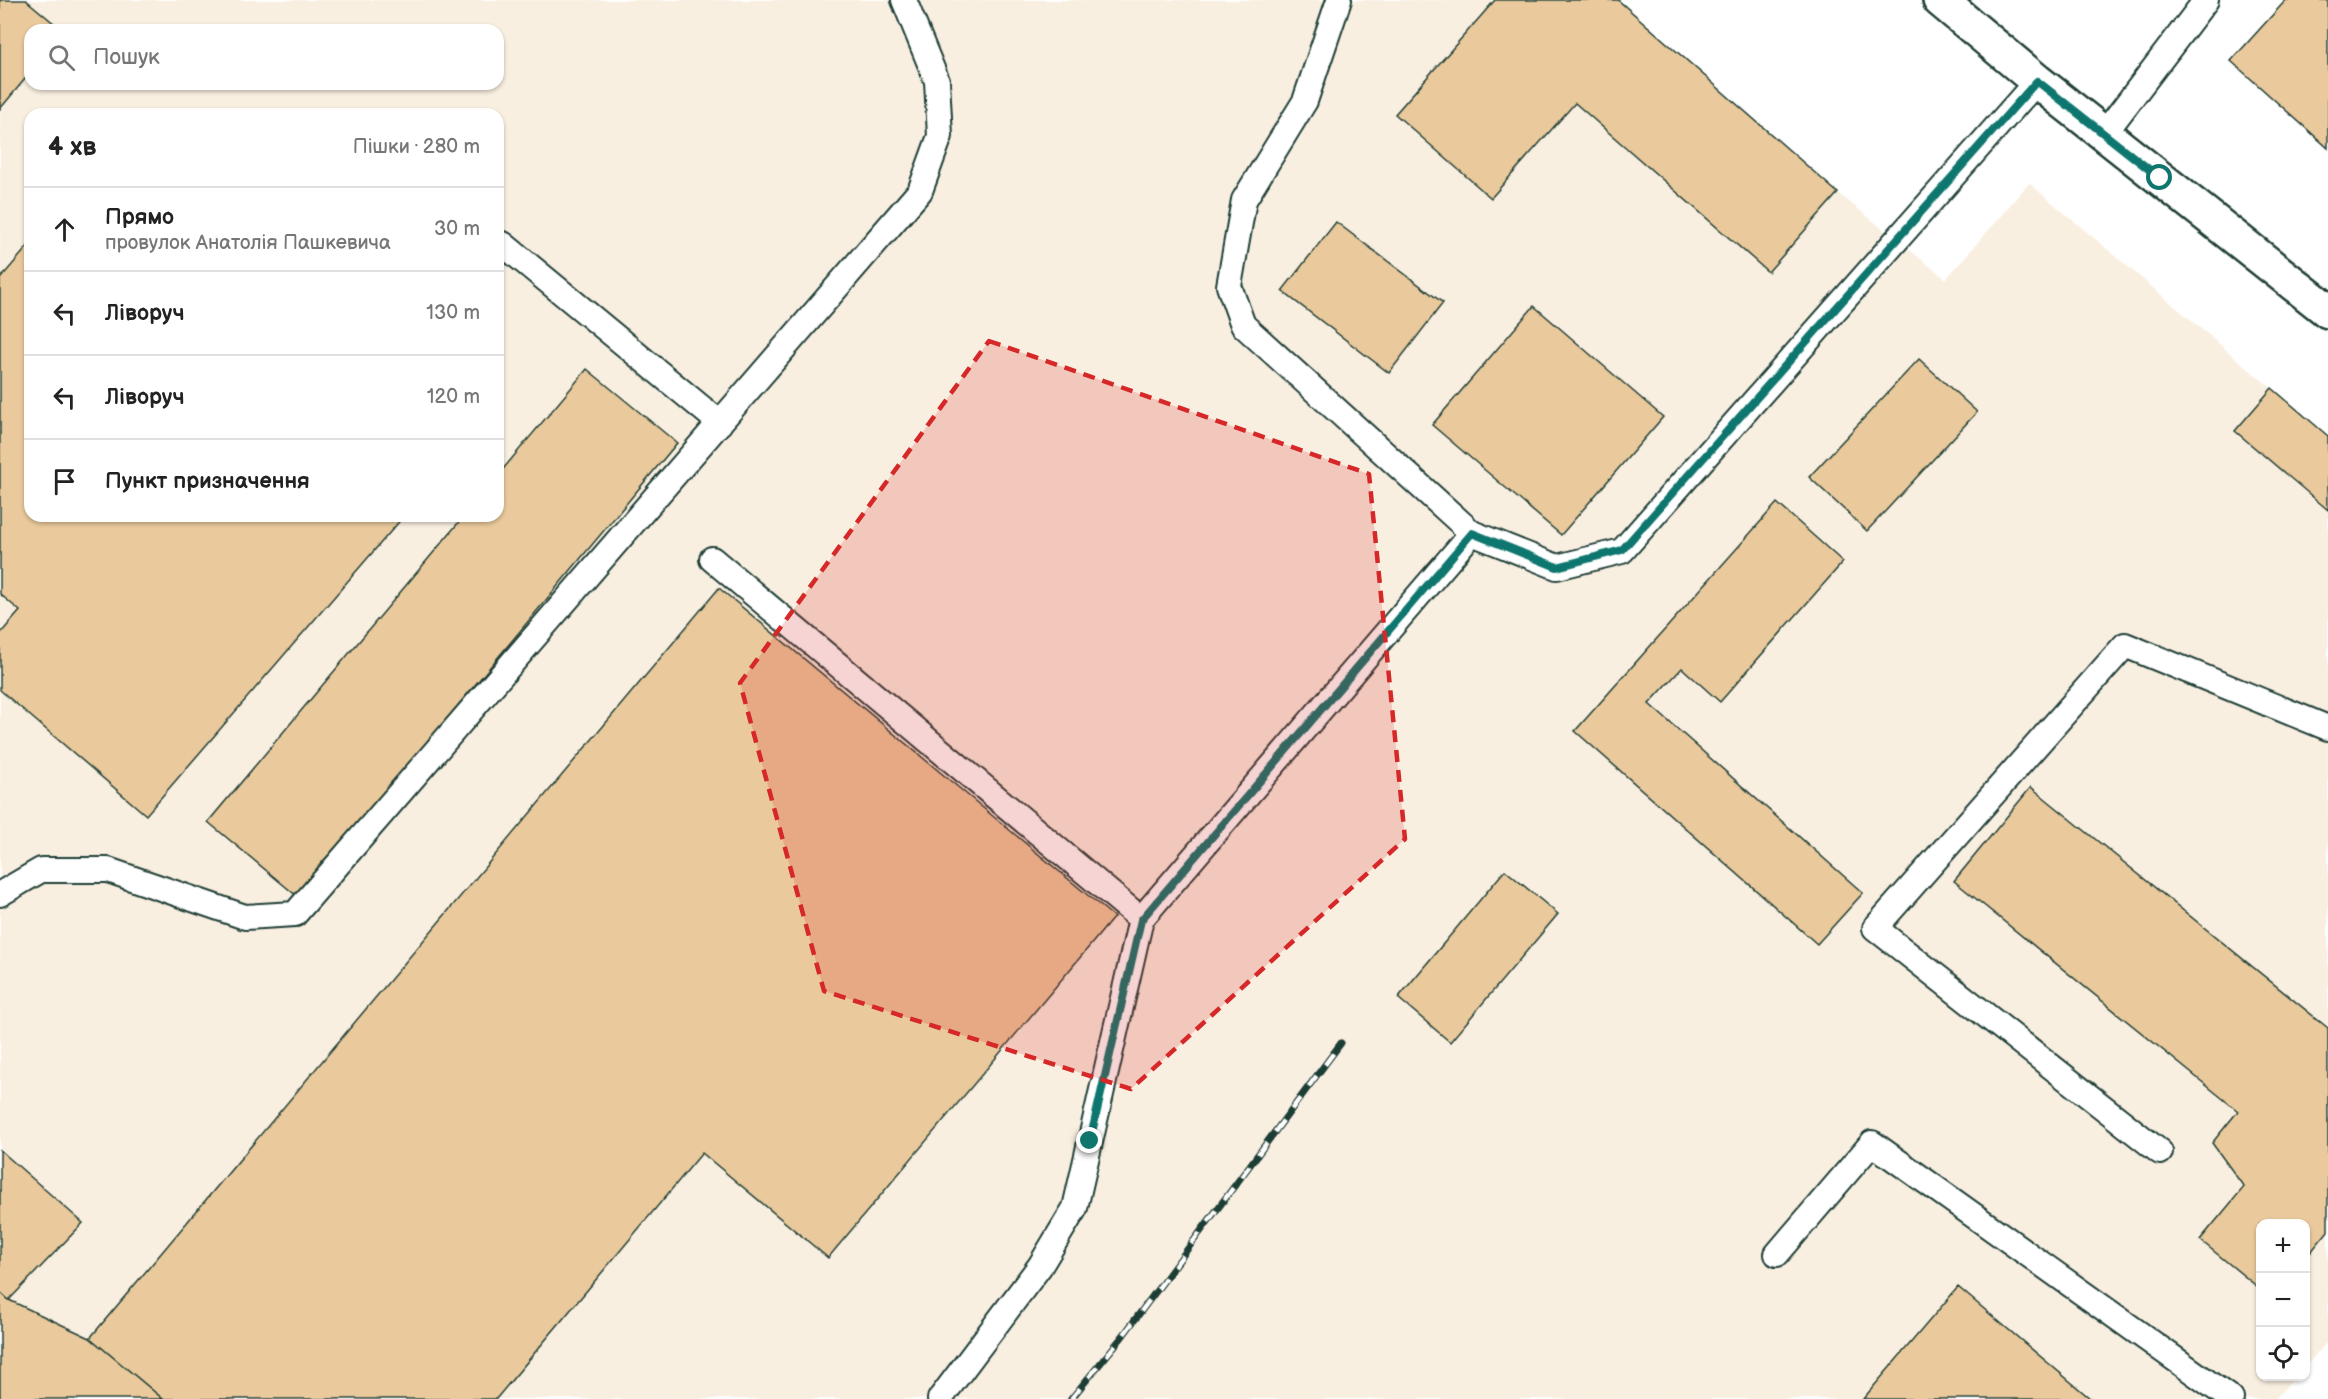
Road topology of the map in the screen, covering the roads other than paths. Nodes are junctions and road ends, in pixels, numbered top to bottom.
1 (904, 0) edge
2 (1339, 0) edge
3 (1940, 0) edge
4 (2206, 0) edge
5 (2037, 81) junction
6 (2104, 134) junction
7 (504, 244) edge
8 (2328, 311) edge
9 (720, 423) junction
10 (1472, 533) junction
11 (712, 559) dead end
12 (2328, 728) edge
13 (0, 894) edge
14 (1141, 920) junction
15 (2160, 1152) dead end
16 (1777, 1254) dead end
17 (940, 1399) edge
18 (2231, 1399) edge

1 - 9 lane
2 - 10 lane
3 - 5 street
4 - 6 lane
5 - 6 street
5 - 10 lane
6 - 8 street
7 - 9 lane
9 - 13 lane
10 - 14 lane
11 - 14 lane
12 - 15 lane
14 - 17 lane
16 - 18 lane

